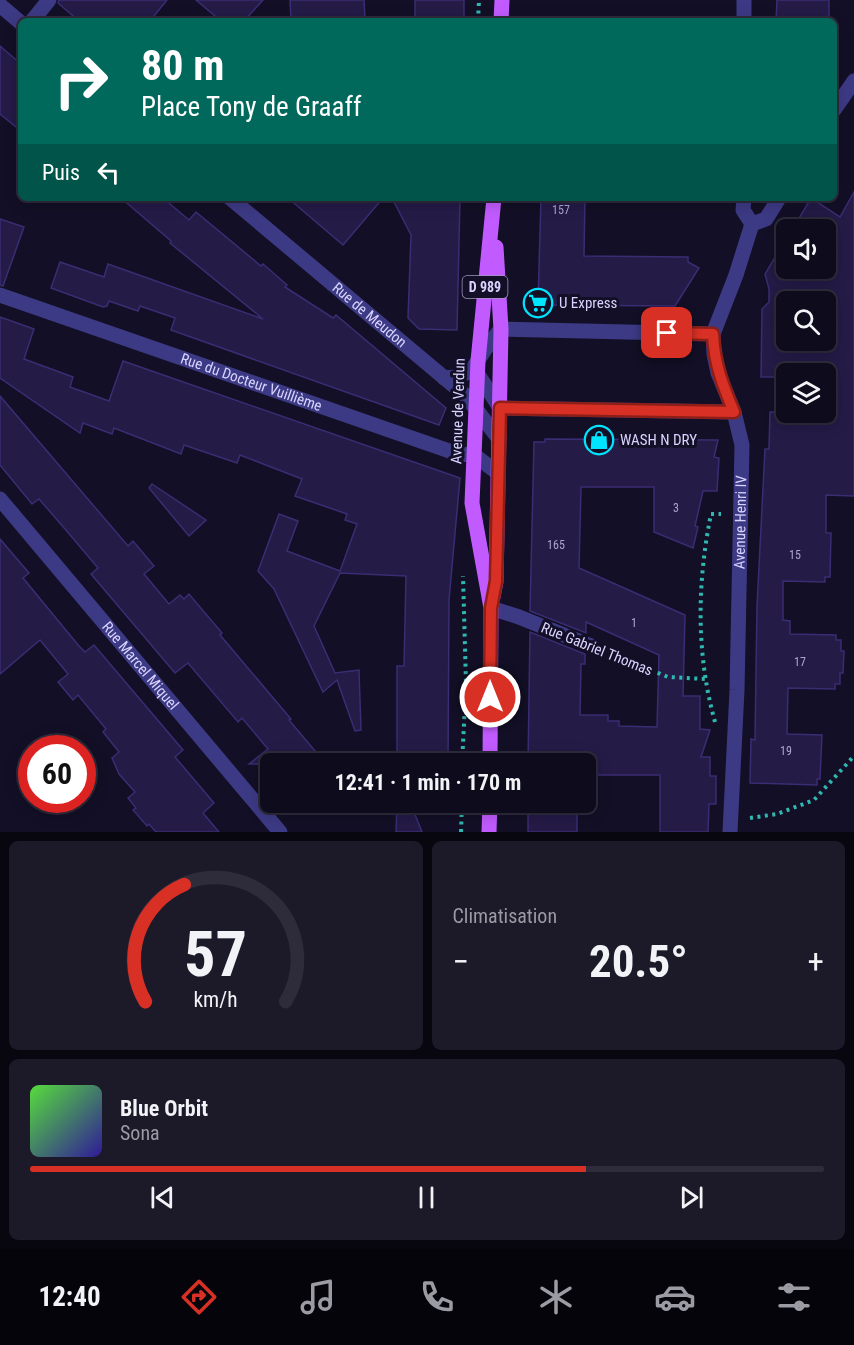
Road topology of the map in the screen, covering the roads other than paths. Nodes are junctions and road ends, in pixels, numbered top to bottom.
1 (49, 0) edge
2 (502, 0) edge
3 (744, 0) edge
4 (0, 5) edge
5 (34, 18) edge
6 (501, 18) edge
7 (744, 18) edge
8 (18, 20) edge
9 (854, 81) edge
10 (837, 106) edge
11 (234, 201) edge
12 (494, 201) edge
13 (744, 201) edge
14 (777, 201) edge
15 (494, 214) junction
16 (752, 224) junction
17 (0, 294) edge
18 (501, 329) junction
19 (713, 334) junction
20 (477, 367) junction
21 (444, 378) junction
22 (500, 408) junction
23 (475, 409) junction
24 (734, 412) junction
25 (499, 439) junction
26 (474, 456) junction
27 (498, 473) junction
28 (0, 499) edge
29 (491, 608) junction
30 (591, 646) road end
31 (490, 753) edge
32 (490, 813) edge
33 (731, 826) edge
34 (280, 832) edge
35 (489, 832) edge

1 - 5 street
2 - 6 main road
3 - 7 street
4 - 8 street
9 - 10 street
11 - 21 street, Rue de Meudon
12 - 15 main road, Avenue de Verdun / D 989
13 - 16 street
14 - 16 street
15 - 18 main road, Avenue de Verdun / D 989
15 - 20 main road, Avenue de Verdun / D 989
16 - 19 street, Avenue Henri IV
17 - 26 street, Rue du Docteur Vuillième
18 - 19 street
18 - 20 street
18 - 22 main road, Avenue de Verdun / D 989
19 - 24 street, Avenue Henri IV
20 - 21 street
20 - 22 street
20 - 23 main road, Avenue de Verdun / D 989
21 - 23 street, Rue de Meudon
22 - 24 street
22 - 25 main road, Avenue de Verdun / D 989
23 - 25 street, Rue de Meudon
23 - 26 main road, Avenue de Verdun / D 989
24 - 33 street, Avenue Henri IV
25 - 27 main road, Avenue de Verdun / D 989
26 - 27 street, Rue du Docteur Vuillième
26 - 29 main road, Avenue de Verdun / D 989
27 - 29 main road, Avenue de Verdun / D 989
28 - 34 street, Rue Marcel Miquel
29 - 30 street, Rue Gabriel Thomas
29 - 31 main road, Avenue de Verdun / D 989
32 - 35 main road

